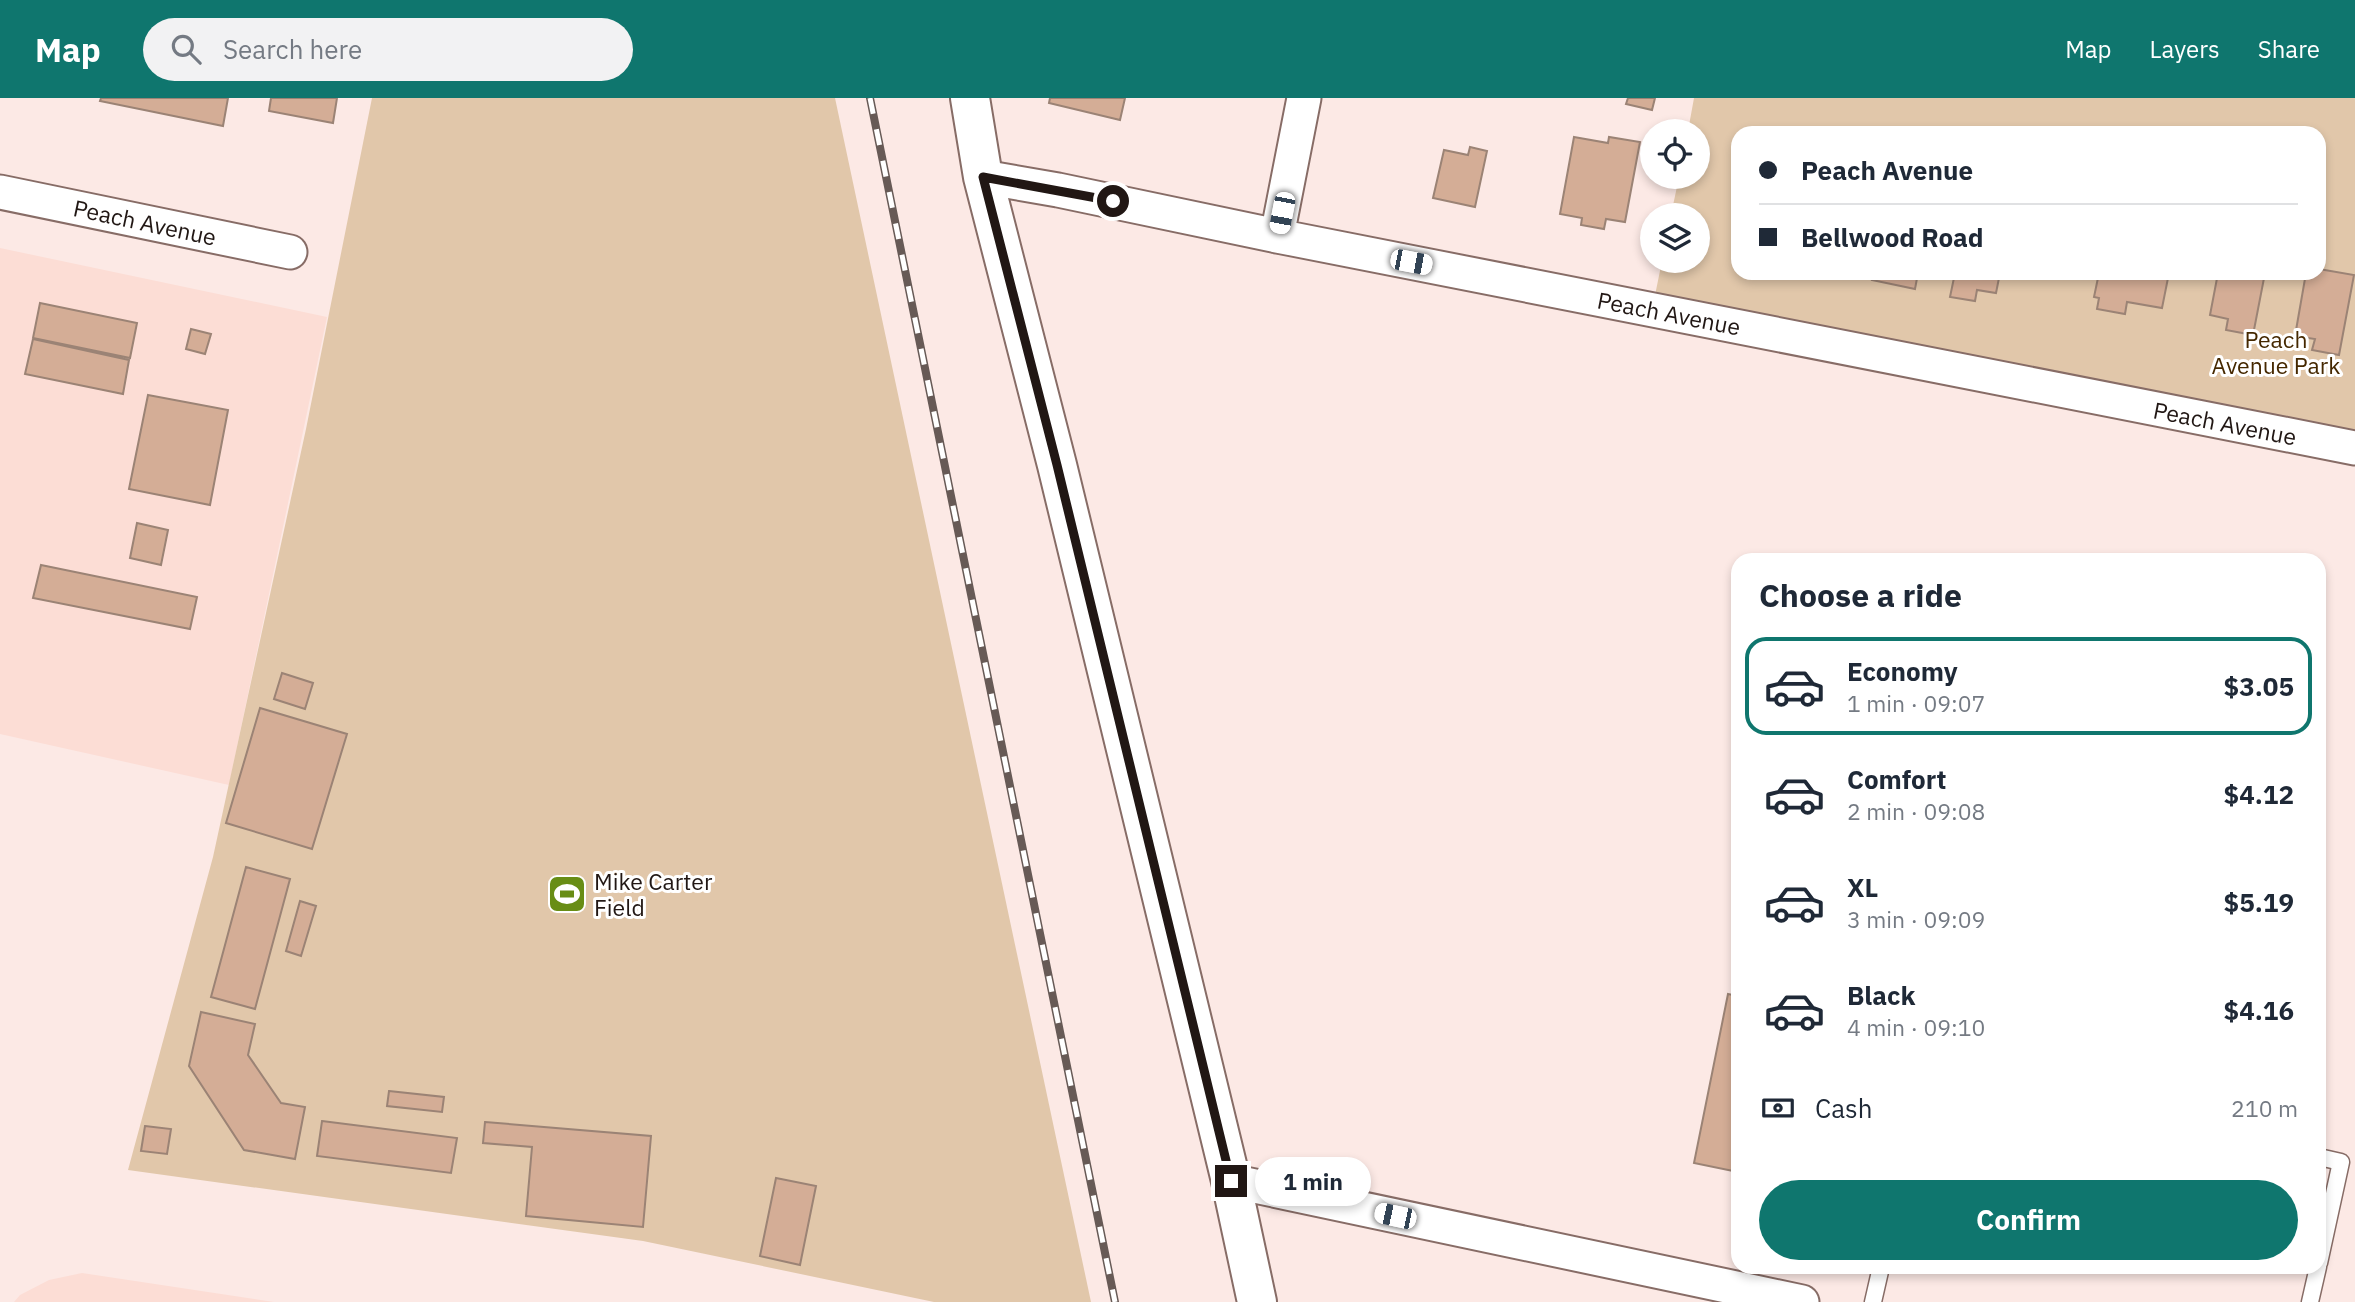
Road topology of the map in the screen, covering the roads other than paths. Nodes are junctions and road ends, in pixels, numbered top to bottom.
1 (970, 98) edge
2 (1304, 98) edge
3 (983, 177) junction
4 (0, 192) edge
5 (1277, 236) junction
6 (290, 252) dead end
7 (2355, 448) edge
8 (2326, 1159) edge
9 (1231, 1181) junction
10 (2326, 1229) edge
11 (1879, 1274) edge
12 (2316, 1274) edge
13 (1257, 1302) edge
14 (1802, 1302) edge
15 (1873, 1302) edge
16 (2311, 1302) edge

1 - 3 street
2 - 5 street
3 - 5 street, Peach Avenue
3 - 9 street
4 - 6 street, Peach Avenue
5 - 7 street, Peach Avenue
8 - 10 lane
9 - 13 street
9 - 14 street
11 - 15 lane
12 - 16 lane

